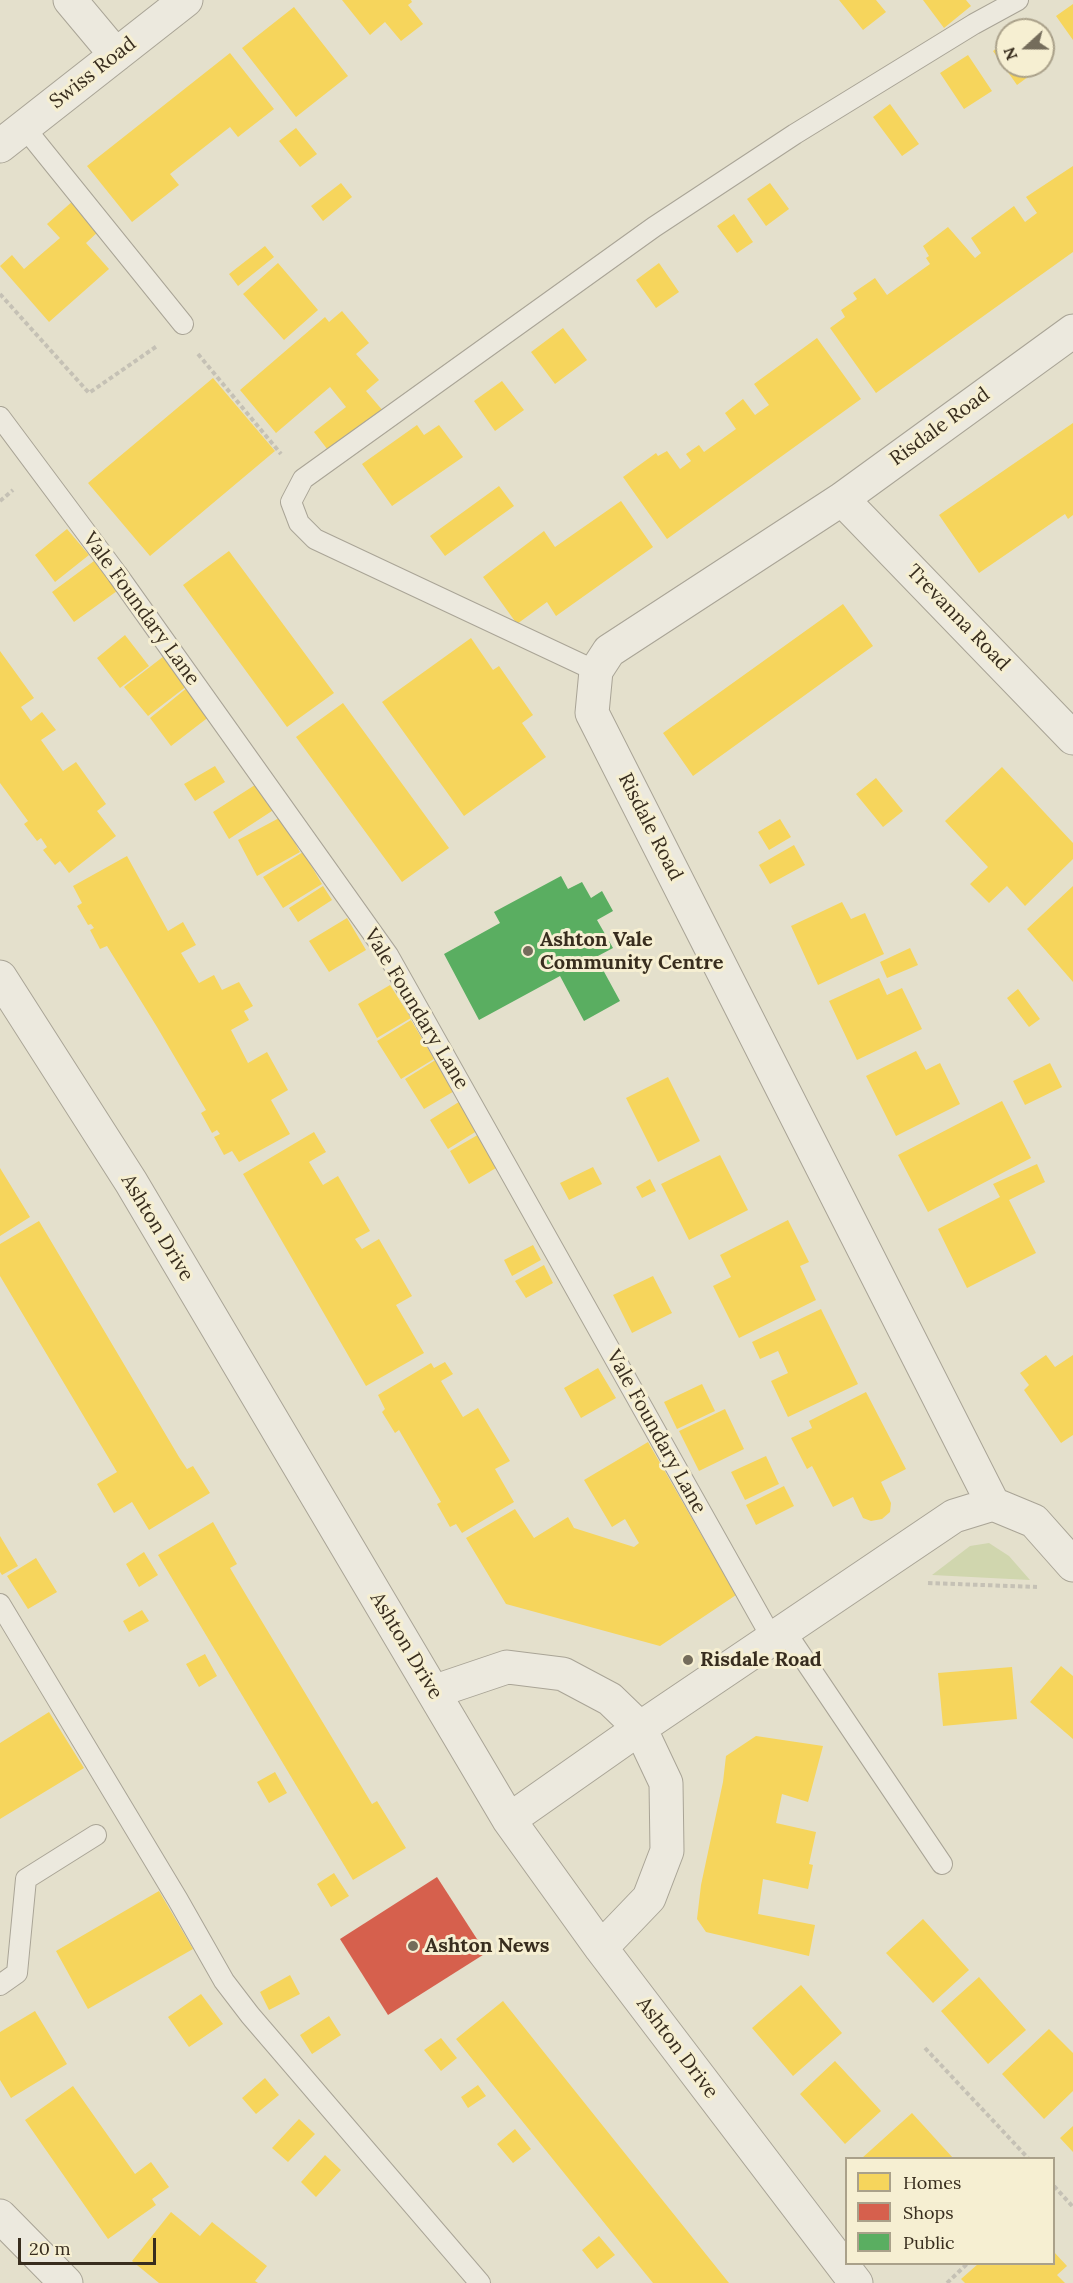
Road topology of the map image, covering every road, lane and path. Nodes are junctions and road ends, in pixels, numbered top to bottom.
1 (70, 0) edge
2 (186, 0) edge
3 (1018, 0) edge
4 (116, 55) junction
5 (12, 137) edge
6 (0, 294) edge
7 (183, 324) dead end
8 (1073, 331) edge
9 (161, 344) dead end
10 (194, 349) dead end
11 (0, 417) edge
12 (303, 479) junction
13 (842, 499) junction
14 (596, 671) junction
15 (1070, 729) edge
16 (0, 977) edge
17 (993, 1504) junction
18 (1073, 1565) edge
19 (878, 1568) junction
20 (1045, 1585) dead end
21 (0, 1604) edge
22 (779, 1635) junction
23 (433, 1692) junction
24 (640, 1728) junction
25 (509, 1820) junction
26 (96, 1835) dead end
27 (942, 1864) dead end
28 (601, 1948) junction
29 (0, 1985) edge
30 (925, 2048) dead end
31 (1027, 2157) edge
32 (1055, 2188) edge
33 (1073, 2207) edge
34 (0, 2216) edge
35 (966, 2265) edge
36 (66, 2283) edge
37 (480, 2283) edge
38 (856, 2283) edge
39 (947, 2283) edge

1 - 4 street
2 - 4 street, Swiss Road
3 - 12 lane
4 - 5 street, Swiss Road
5 - 7 lane
6 - 9 path
8 - 13 street, Risdale Road
10 - 12 path
11 - 22 lane, Vale Foundary Lane
12 - 14 lane
13 - 14 street, Risdale Road
13 - 15 street, Trevanna Road
14 - 17 street, Risdale Road
16 - 23 street, Ashton Drive
17 - 18 street
17 - 19 street
19 - 20 path
19 - 22 street
21 - 37 lane
22 - 24 street
22 - 27 lane, Vale Foundary Lane
23 - 24 street
23 - 25 street, Ashton Drive
24 - 25 street
24 - 28 street
25 - 28 street, Ashton Drive
26 - 29 lane
28 - 38 street, Ashton Drive
30 - 31 path
32 - 33 path
34 - 36 street
35 - 39 path

